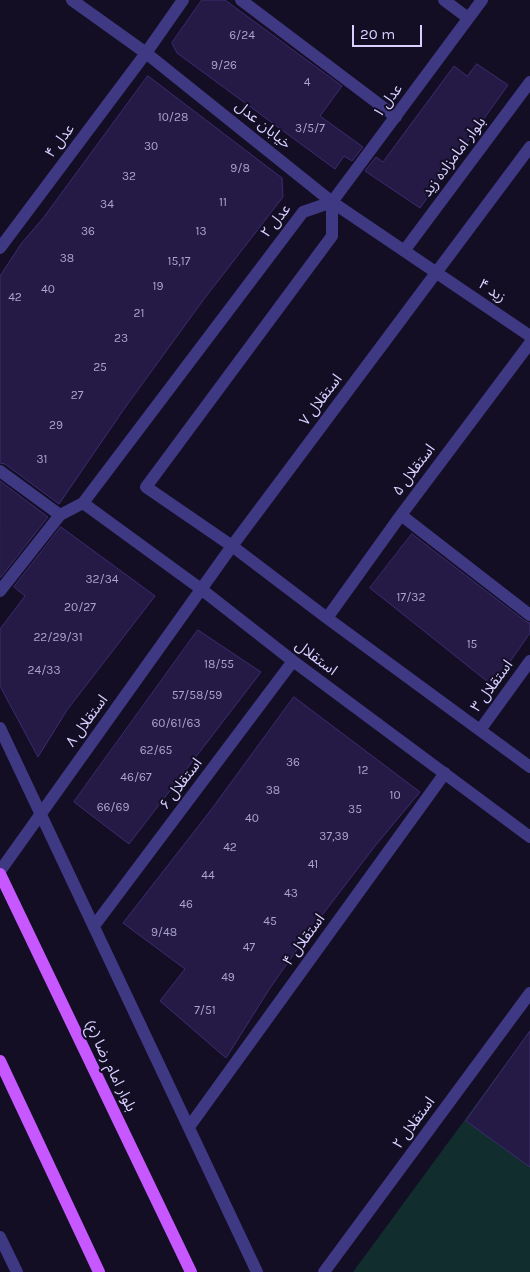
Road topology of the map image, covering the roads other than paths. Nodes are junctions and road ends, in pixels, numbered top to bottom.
1 (72, 0) edge
2 (183, 0) edge
3 (241, 0) edge
4 (444, 0) edge
5 (482, 0) edge
6 (468, 18) junction
7 (146, 53) junction
8 (530, 82) edge
9 (396, 117) junction
10 (530, 147) edge
11 (332, 202) junction
12 (0, 248) edge
13 (404, 251) junction
14 (435, 274) junction
15 (530, 336) edge
16 (530, 343) edge
17 (0, 471) edge
18 (84, 503) junction
19 (60, 515) junction
20 (401, 515) junction
21 (232, 546) junction
22 (201, 589) junction
23 (0, 591) edge
24 (530, 615) edge
25 (327, 618) junction
26 (293, 661) junction
27 (530, 661) edge
28 (0, 728) edge
29 (480, 730) junction
30 (530, 767) edge
31 (445, 773) junction
32 (41, 813) junction
33 (530, 837) edge
34 (0, 872) edge
35 (94, 926) junction
36 (530, 993) edge
37 (0, 1061) edge
38 (189, 1126) junction
39 (0, 1237) edge
40 (17, 1272) edge
41 (99, 1272) edge
42 (191, 1272) edge
43 (257, 1272) edge
44 (324, 1272) edge

1 - 7 street, خیابان عدل
2 - 7 street, عدل ۴
3 - 9 street
4 - 6 street
5 - 6 street, عدل ۱
6 - 9 street, عدل ۱
7 - 11 street, خیابان عدل
7 - 12 street, عدل ۴
8 - 13 street, بلوار امامزاده زید
9 - 11 street, عدل ۱
10 - 14 street
11 - 13 street, خیابان عدل
11 - 18 street, عدل ۲
11 - 21 street
13 - 14 street, خیابان عدل
14 - 15 street, زید ۴
14 - 21 street, استقلال ۷
16 - 20 street, استقلال ۵
17 - 19 street
18 - 19 street
18 - 22 street, استقلال
19 - 23 street
20 - 24 street
20 - 25 street, استقلال ۵
21 - 22 street, استقلال ۷
21 - 25 street
22 - 26 street, استقلال
22 - 32 street, استقلال ۸
25 - 29 street
26 - 31 street, استقلال
26 - 35 street, استقلال ۶
27 - 29 street, استقلال ۳
28 - 32 street
29 - 30 street
31 - 33 street, استقلال
31 - 38 street, استقلال ۴
32 - 34 street, استقلال ۸
32 - 35 street
34 - 42 main road, بلوار امام رضا (ع)
35 - 38 street
36 - 44 street, استقلال ۲
37 - 41 main road
38 - 43 street
39 - 40 street

